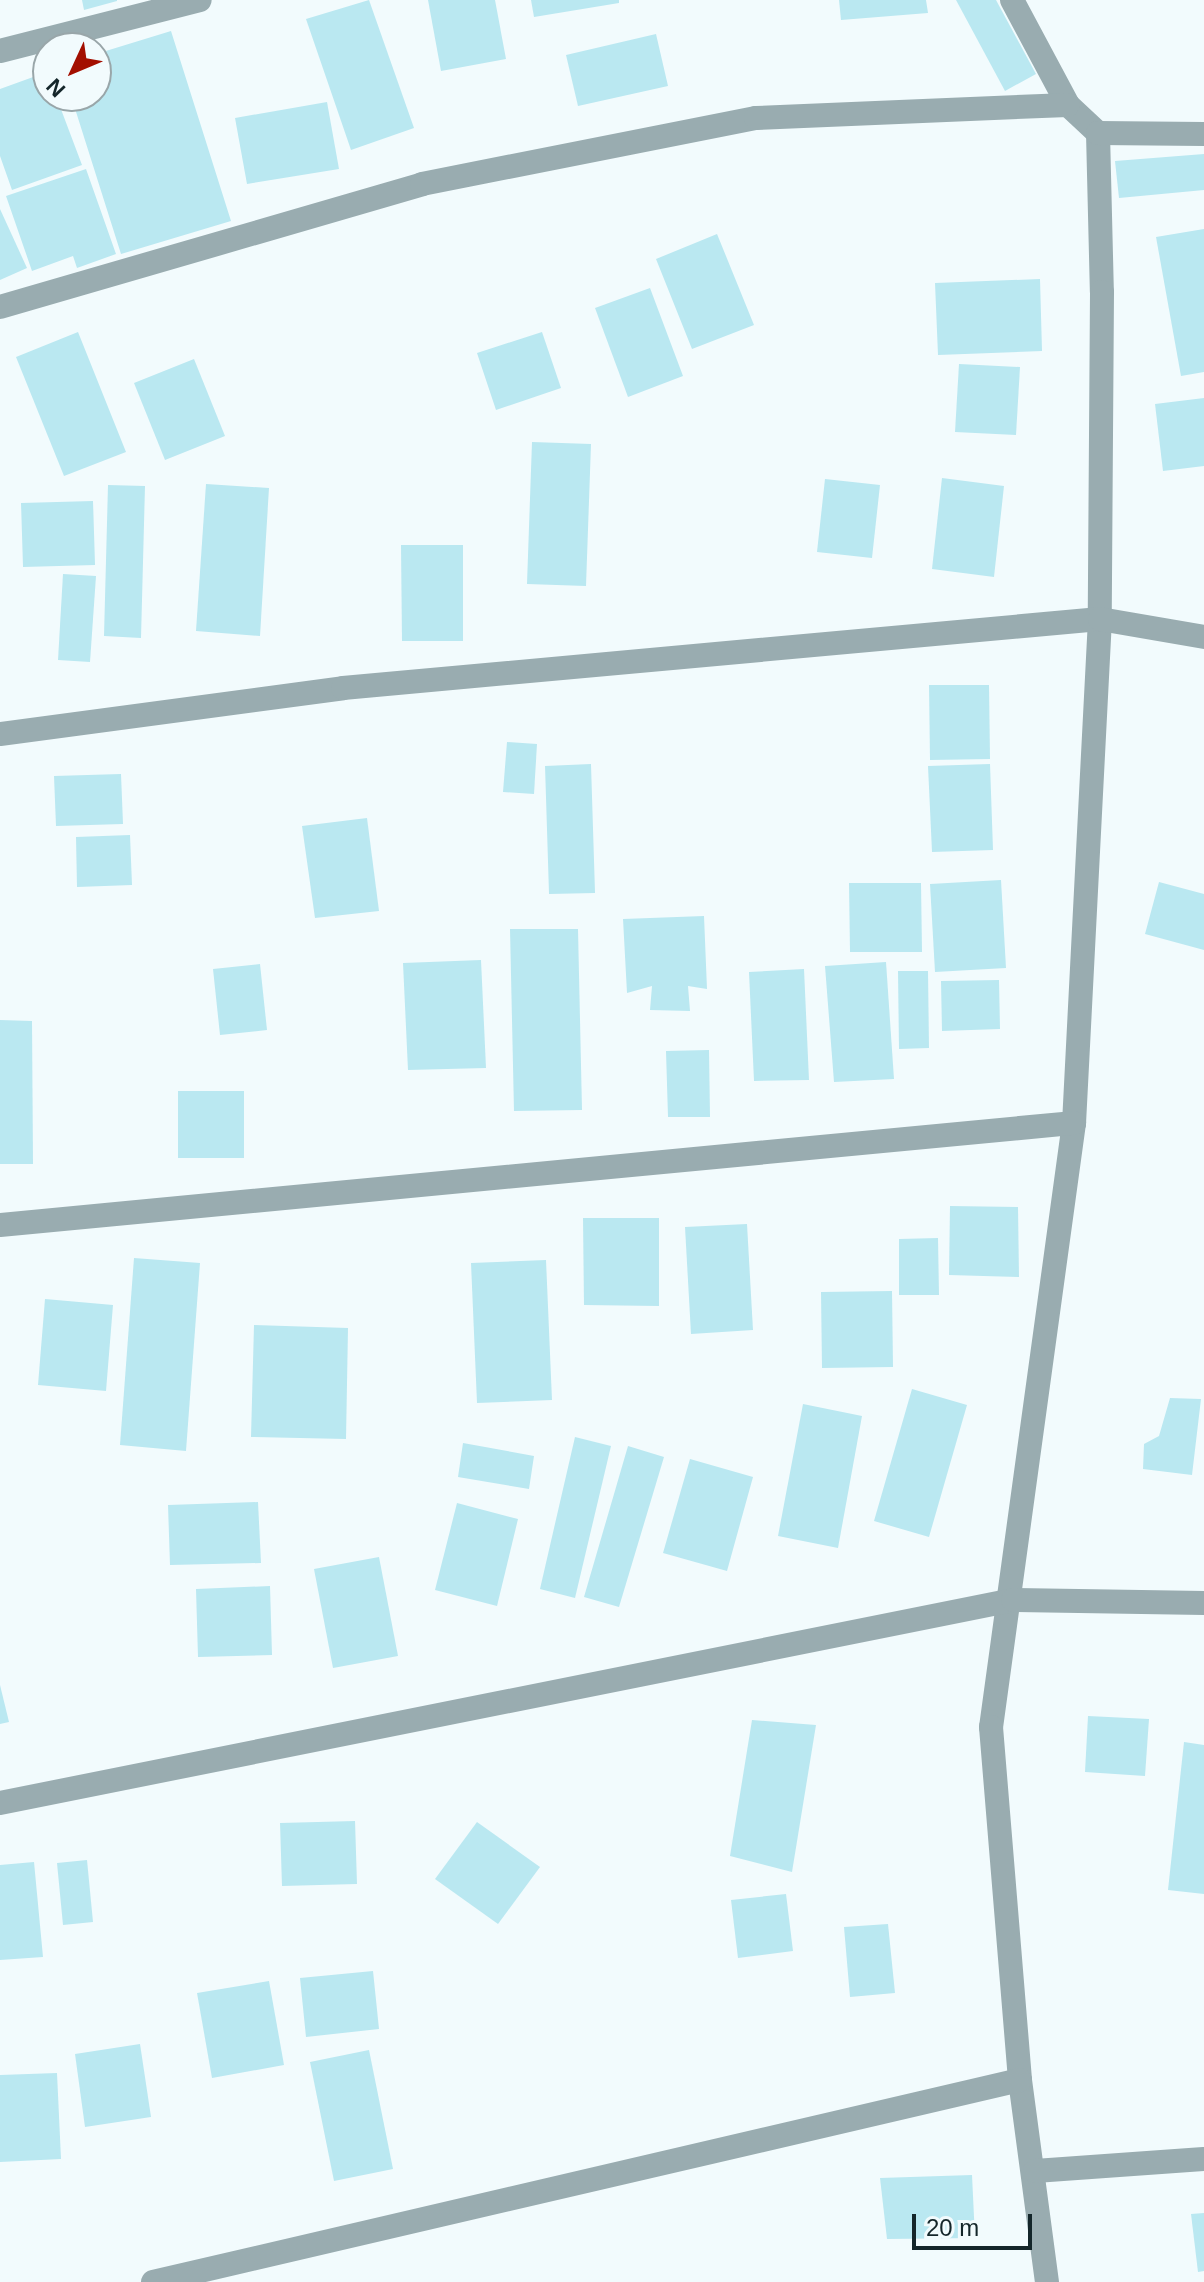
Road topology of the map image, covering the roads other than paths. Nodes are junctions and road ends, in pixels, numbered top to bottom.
1 (200, 0) edge
2 (1012, 0) edge
3 (0, 51) edge
4 (1068, 105) junction
5 (1098, 133) junction
6 (1204, 134) edge
7 (0, 307) edge
8 (1100, 619) junction
9 (1204, 637) edge
10 (0, 734) edge
11 (1074, 1123) junction
12 (0, 1225) edge
13 (1013, 1600) junction
14 (1204, 1603) edge
15 (0, 1803) edge
16 (1020, 2080) junction
17 (1204, 2159) edge
18 (1035, 2171) junction
19 (153, 2282) edge
20 (1047, 2282) edge

1 - 3 street
2 - 4 street
4 - 5 street
4 - 7 street
5 - 6 street
5 - 8 street
8 - 9 street
8 - 10 street
8 - 11 street
11 - 12 street
11 - 13 street
13 - 14 street
13 - 15 street
13 - 16 street
16 - 18 street
16 - 19 street
17 - 18 street
18 - 20 street

